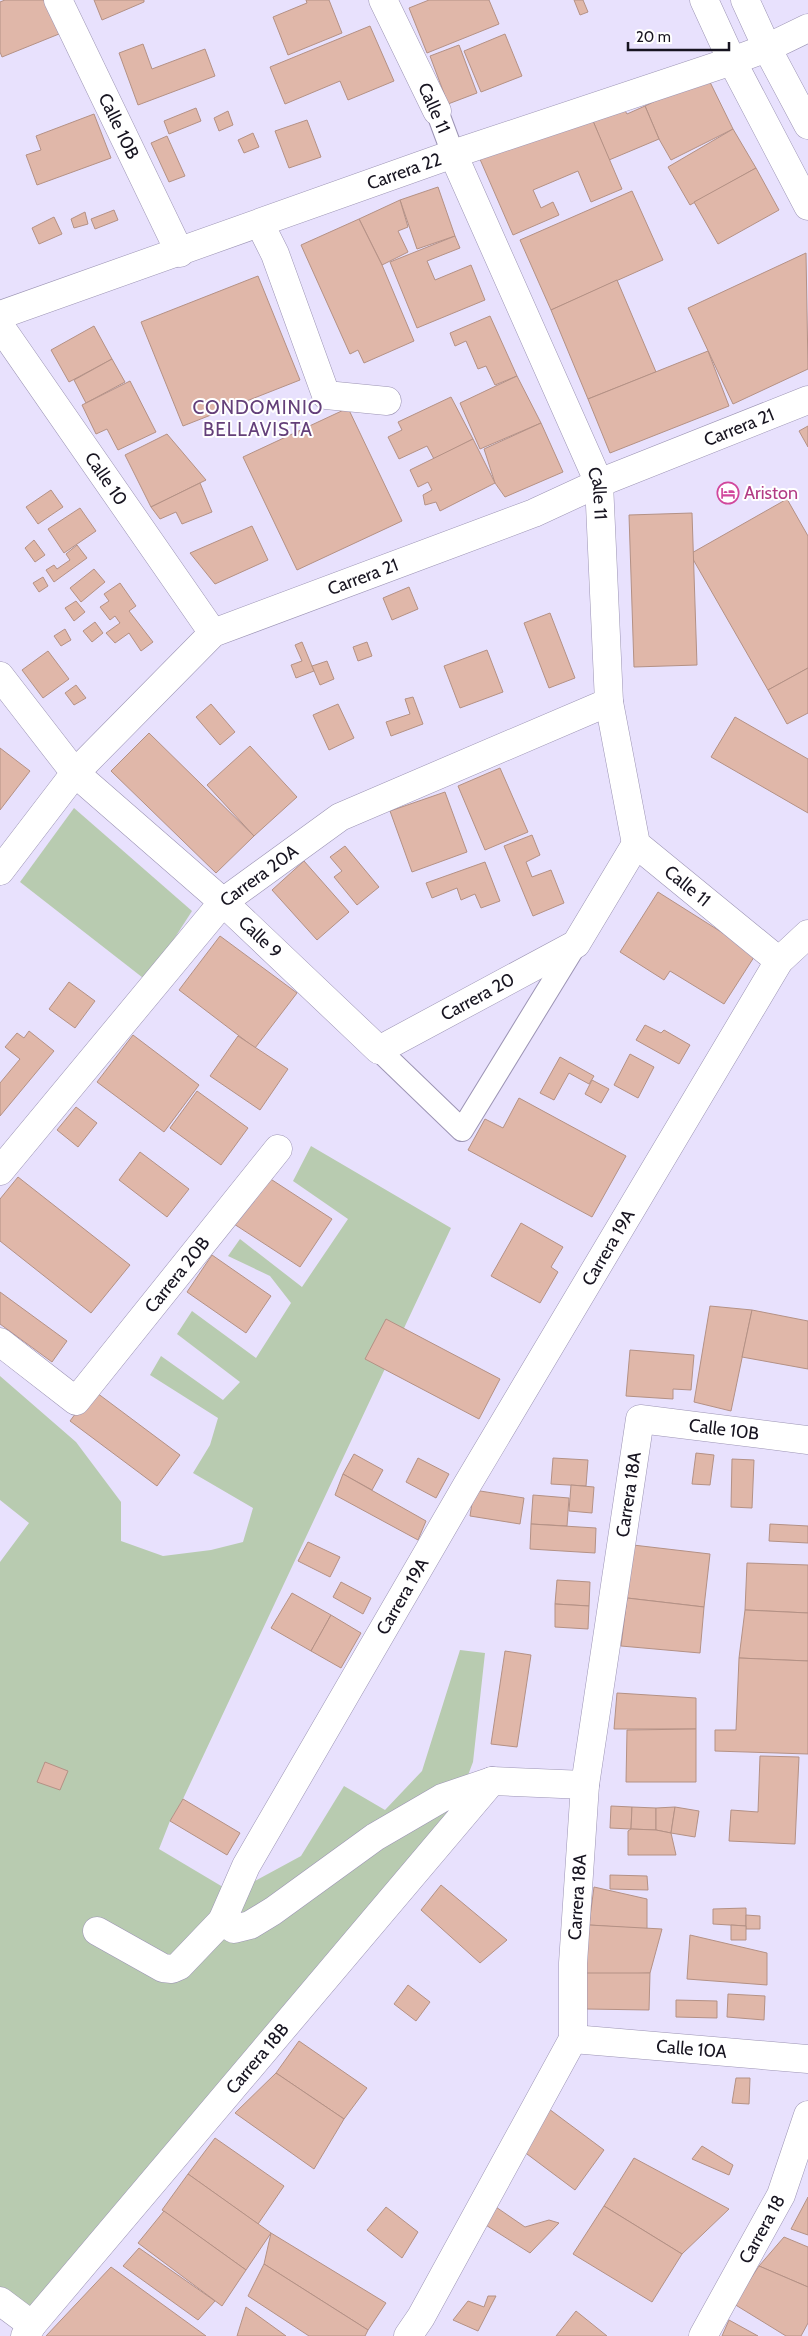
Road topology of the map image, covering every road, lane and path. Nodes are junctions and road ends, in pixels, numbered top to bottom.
1 (58, 0) edge
2 (383, 0) edge
3 (704, 0) edge
4 (745, 0) edge
5 (808, 28) edge
6 (767, 48) junction
7 (732, 61) junction
8 (437, 111) joint
9 (808, 125) edge
10 (453, 154) junction
11 (808, 206) edge
12 (260, 224) junction
13 (180, 252) junction
14 (0, 315) edge
15 (0, 326) edge
16 (808, 400) edge
17 (387, 402) dead end
18 (599, 484) junction
19 (213, 633) junction
20 (0, 676) edge
21 (609, 702) junction
22 (75, 773) junction
23 (636, 844) junction
24 (0, 871) edge
25 (223, 902) junction
26 (808, 934) edge
27 (576, 944) junction
28 (779, 962) junction
29 (379, 1050) junction
30 (278, 1150) dead end
31 (0, 1171) edge
32 (0, 1342) edge
33 (640, 1419) joint
34 (808, 1440) edge
35 (492, 1781) junction
36 (585, 1785) junction
37 (222, 1922) junction
38 (97, 1932) dead end
39 (573, 2039) junction
40 (808, 2059) edge
41 (808, 2115) edge
42 (0, 2301) edge
43 (28, 2330) edge
44 (408, 2336) edge
45 (703, 2336) edge

1 - 13 street, Calle 10B
2 - 8 street, Calle 11
3 - 7 street
4 - 6 street
5 - 6 street, Carrera 22
6 - 7 street, Carrera 22
6 - 9 street
7 - 10 street, Carrera 22
7 - 11 street
8 - 10 street, Calle 11
10 - 12 street, Carrera 22
10 - 18 street, Calle 11
12 - 13 street, Carrera 22
12 - 17 street
13 - 14 street, Carrera 22
15 - 19 street, Calle 10
16 - 18 street, Carrera 21
18 - 19 street, Carrera 21
18 - 21 street, Calle 11
19 - 22 street, Carrera 21
20 - 22 street, Calle 9
21 - 23 street, Calle 11
21 - 25 street, Carrera 20A
22 - 24 street, Carrera 21
22 - 25 street, Calle 9
23 - 27 street
23 - 28 street, Calle 11
25 - 29 street, Calle 9
25 - 31 street, Carrera 20A
26 - 28 street, Carrera 19A
27 - 29 street, Carrera 20
27 - 29 street, Calle 9
28 - 37 street, Carrera 19A
30 - 32 street, Carrera 20B
33 - 34 street, Calle 10B
33 - 36 street, Carrera 18A
35 - 36 street
35 - 37 street
35 - 43 street, Carrera 18B
36 - 39 street, Carrera 18A
37 - 38 street
39 - 40 street, Calle 10A
39 - 44 street, Carrera 18A
41 - 45 street, Carrera 18
42 - 43 street

